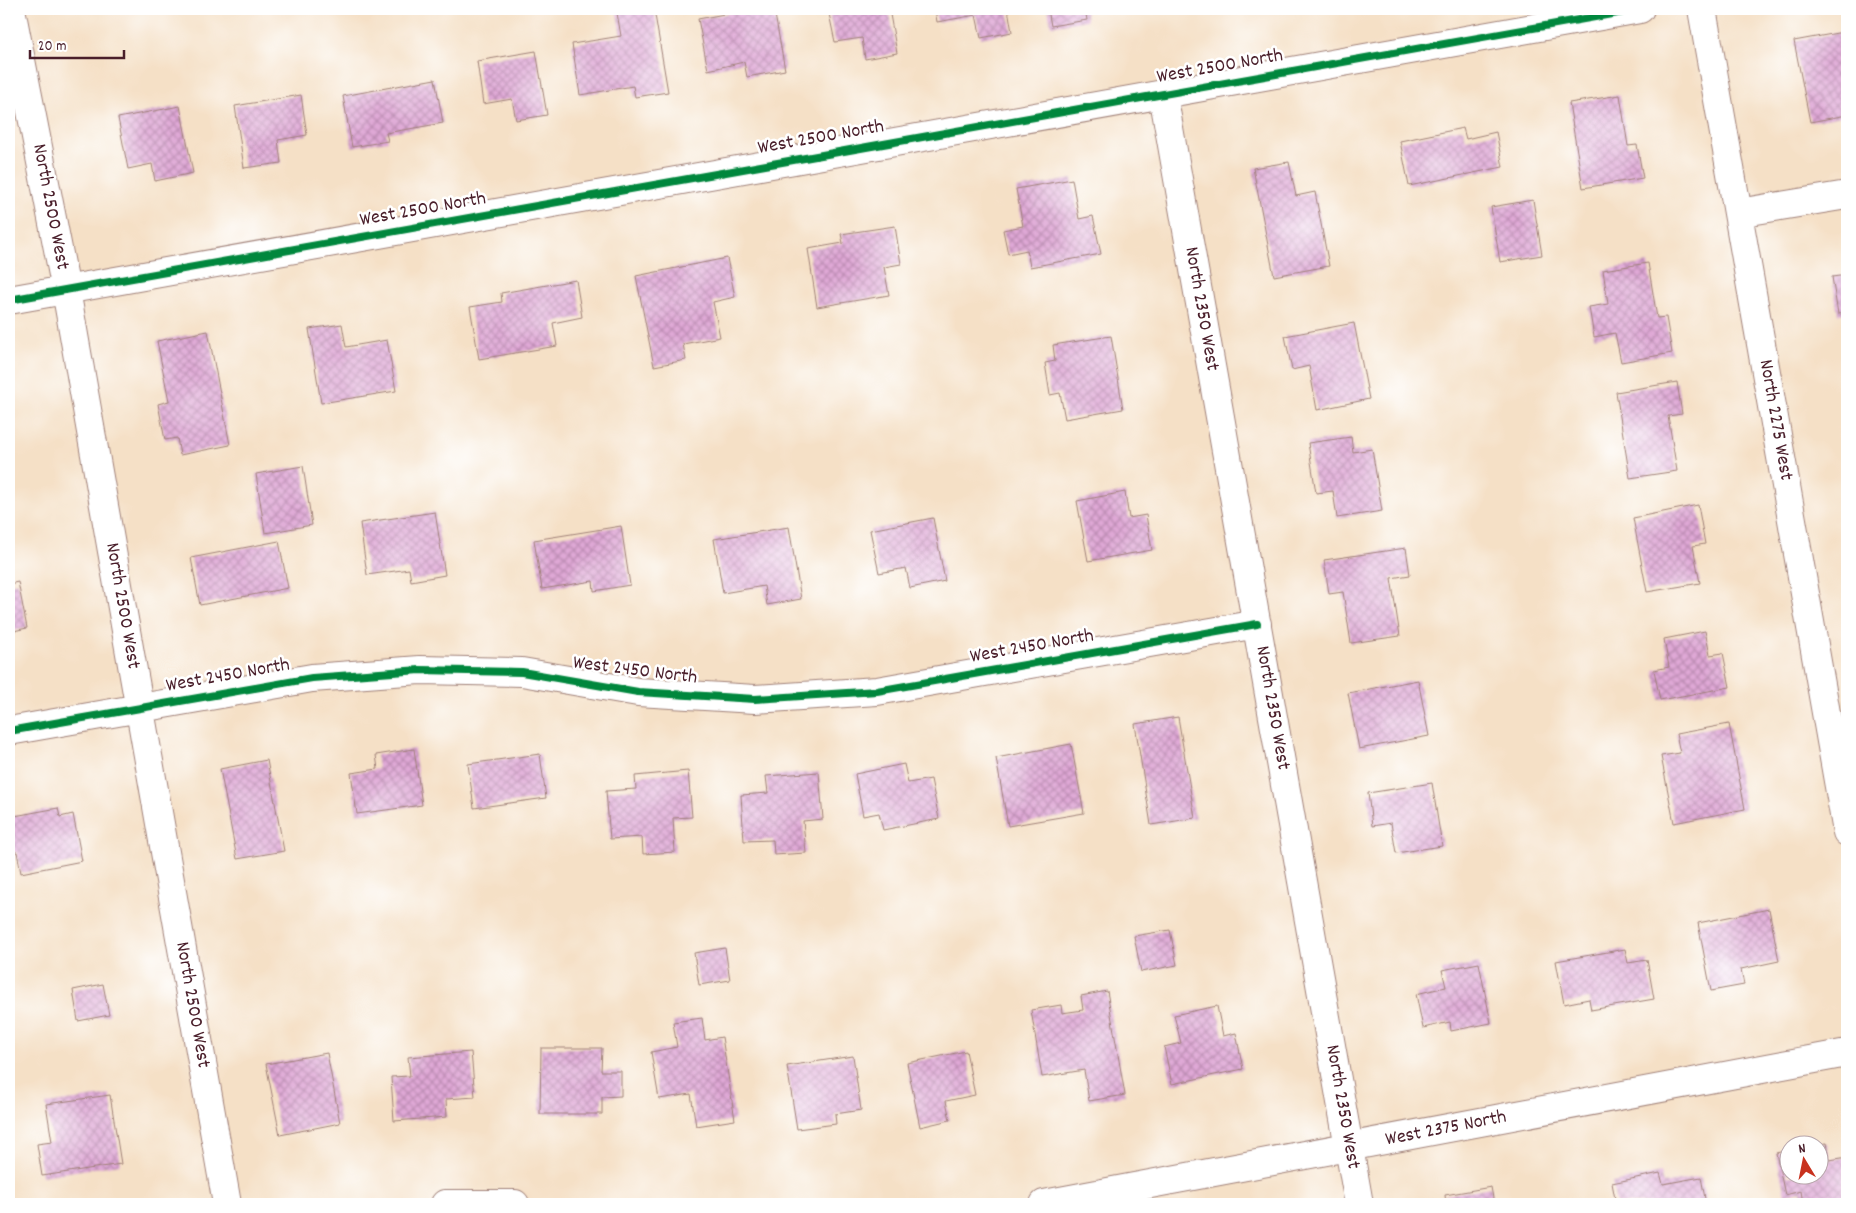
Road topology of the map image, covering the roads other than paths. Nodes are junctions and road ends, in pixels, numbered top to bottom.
1 (11, 9) edge
2 (1640, 9) edge
3 (1702, 9) edge
4 (1163, 94) junction
5 (1847, 195) edge
6 (1738, 214) junction
7 (66, 290) junction
8 (9, 300) edge
9 (1257, 624) junction
10 (140, 708) junction
11 (9, 730) edge
12 (1847, 832) edge
13 (1847, 1054) edge
14 (1349, 1147) junction
15 (227, 1204) edge
16 (445, 1204) edge
17 (515, 1204) edge
18 (1044, 1204) edge
19 (1359, 1204) edge

1 - 7 street, North 2500 West
2 - 4 street, West 2500 North
3 - 6 street, North 2275 West
4 - 7 street, West 2500 North
4 - 9 street, North 2350 West
5 - 6 street
6 - 12 street, North 2275 West
7 - 8 street, West 2500 North
7 - 10 street, North 2500 West
9 - 10 street, West 2450 North
9 - 14 street, North 2350 West
10 - 11 street, West 2450 North
10 - 15 street, North 2500 West
13 - 14 street, West 2375 North
14 - 18 street, West 2375 North
14 - 19 street, North 2350 West
16 - 17 street

